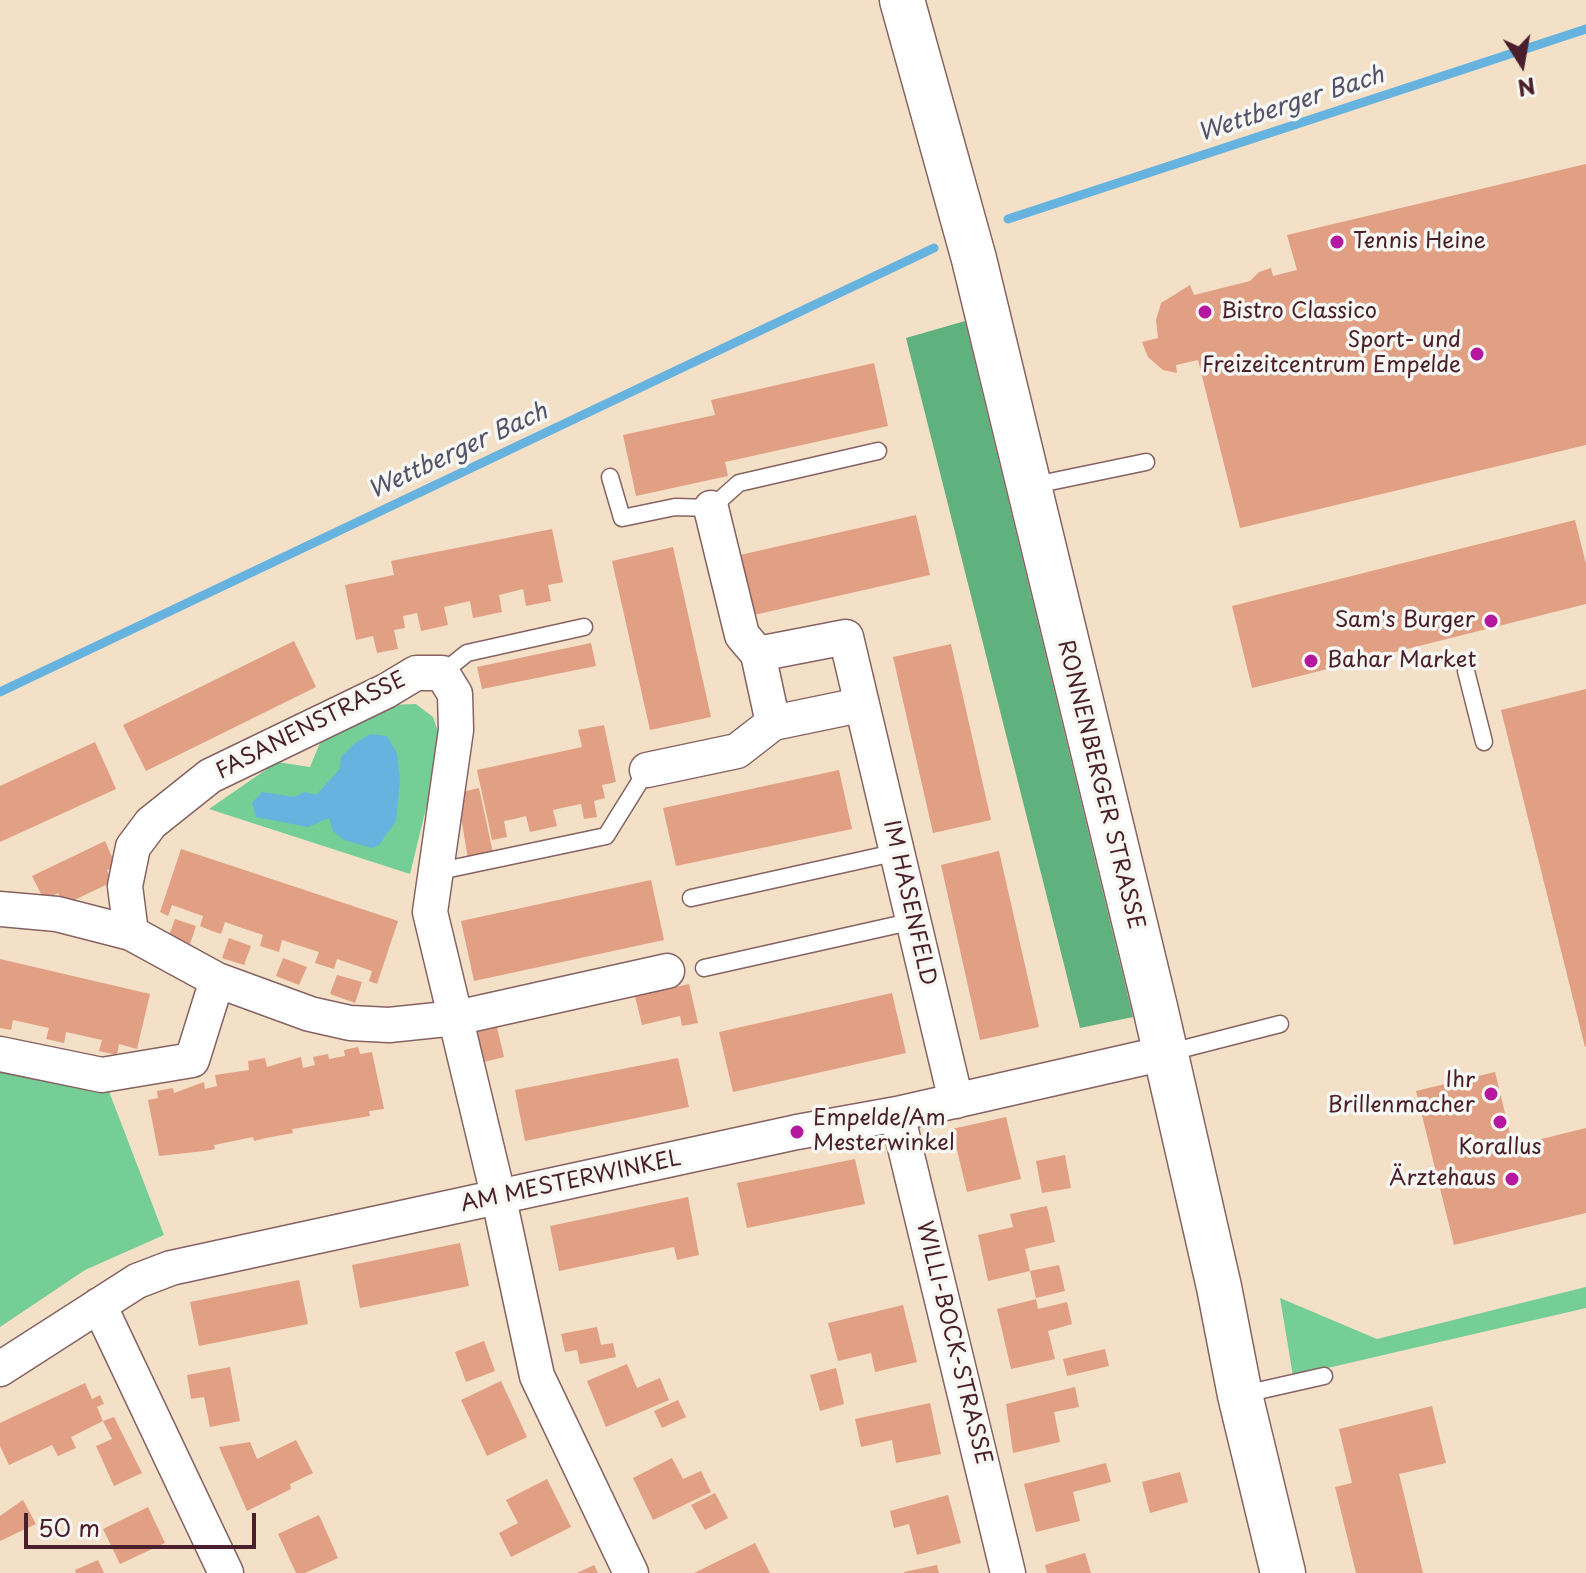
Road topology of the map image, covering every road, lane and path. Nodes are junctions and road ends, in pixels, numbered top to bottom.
1 (902, 0) edge
2 (878, 451) dead end
3 (1146, 462) dead end
4 (610, 477) dead end
5 (1027, 487) junction
6 (711, 508) junction
7 (584, 627) dead end
8 (758, 654) junction
9 (1466, 671) dead end
10 (442, 673) junction
11 (860, 705) junction
12 (773, 723) junction
13 (1484, 742) dead end
14 (647, 770) joint
15 (898, 852) junction
16 (435, 872) junction
17 (691, 898) dead end
18 (0, 909) edge
19 (914, 921) junction
20 (131, 933) junction
21 (704, 968) dead end
22 (667, 971) dead end
23 (217, 980) junction
24 (456, 1018) junction
25 (1280, 1024) dead end
26 (1165, 1053) junction
27 (0, 1054) edge
28 (956, 1101) junction
29 (897, 1114) junction
30 (499, 1199) junction
31 (99, 1305) junction
32 (0, 1369) edge
33 (1324, 1376) dead end
34 (1240, 1395) junction
35 (226, 1573) edge
36 (631, 1573) edge
37 (1008, 1573) edge
38 (1283, 1573) edge

1 - 5 street, RONNENBERGER STRASSE
2 - 6 lane
3 - 5 lane
4 - 6 lane
5 - 26 street, RONNENBERGER STRASSE
6 - 8 street
7 - 10 lane
8 - 11 street, IM HASENFELD
8 - 12 street
9 - 13 lane
10 - 16 street
10 - 20 street, FASANENSTRASSE
11 - 12 street
11 - 15 street, IM HASENFELD
12 - 14 street
14 - 16 lane
15 - 17 lane
15 - 19 street, IM HASENFELD
16 - 24 street
18 - 20 street
19 - 21 lane
19 - 28 street, IM HASENFELD
20 - 23 street
22 - 24 street
23 - 24 street
23 - 27 street
24 - 30 street
25 - 26 lane
26 - 28 street, AM MESTERWINKEL
26 - 34 street, RONNENBERGER STRASSE
28 - 29 street, AM MESTERWINKEL
29 - 30 street, AM MESTERWINKEL
29 - 37 street, WILLI-BOCK-STRASSE
30 - 31 street, AM MESTERWINKEL
30 - 36 street
31 - 32 street, AM MESTERWINKEL
31 - 35 street
33 - 34 lane
34 - 38 street, RONNENBERGER STRASSE

